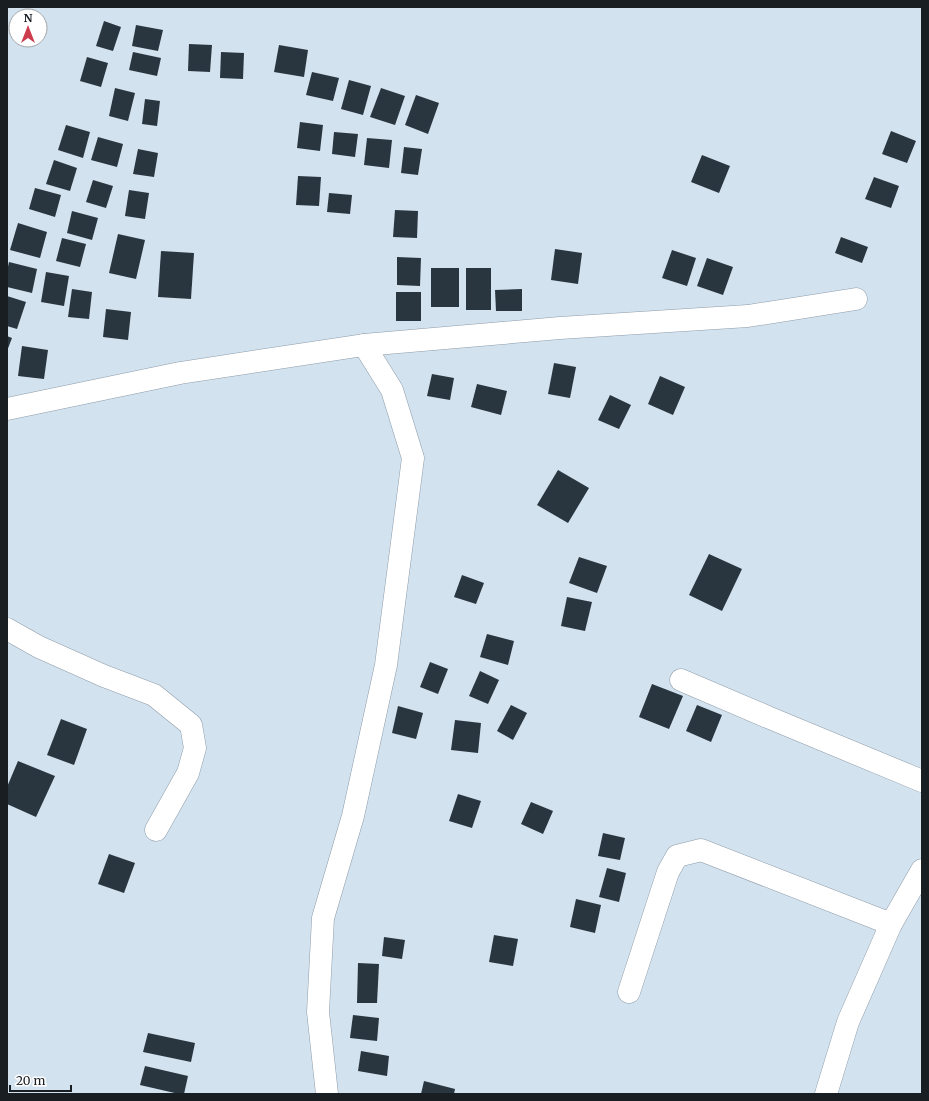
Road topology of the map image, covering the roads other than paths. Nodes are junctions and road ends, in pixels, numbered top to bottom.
1 (856, 298) dead end
2 (364, 345) junction
3 (7, 409) edge
4 (7, 629) edge
5 (681, 680) dead end
6 (922, 781) edge
7 (156, 830) dead end
8 (922, 870) edge
9 (891, 924) junction
10 (629, 992) dead end
11 (327, 1094) edge
12 (826, 1094) edge

1 - 2 street
2 - 3 street
2 - 11 street
4 - 7 street
5 - 6 street
8 - 9 street
9 - 10 street
9 - 12 street

